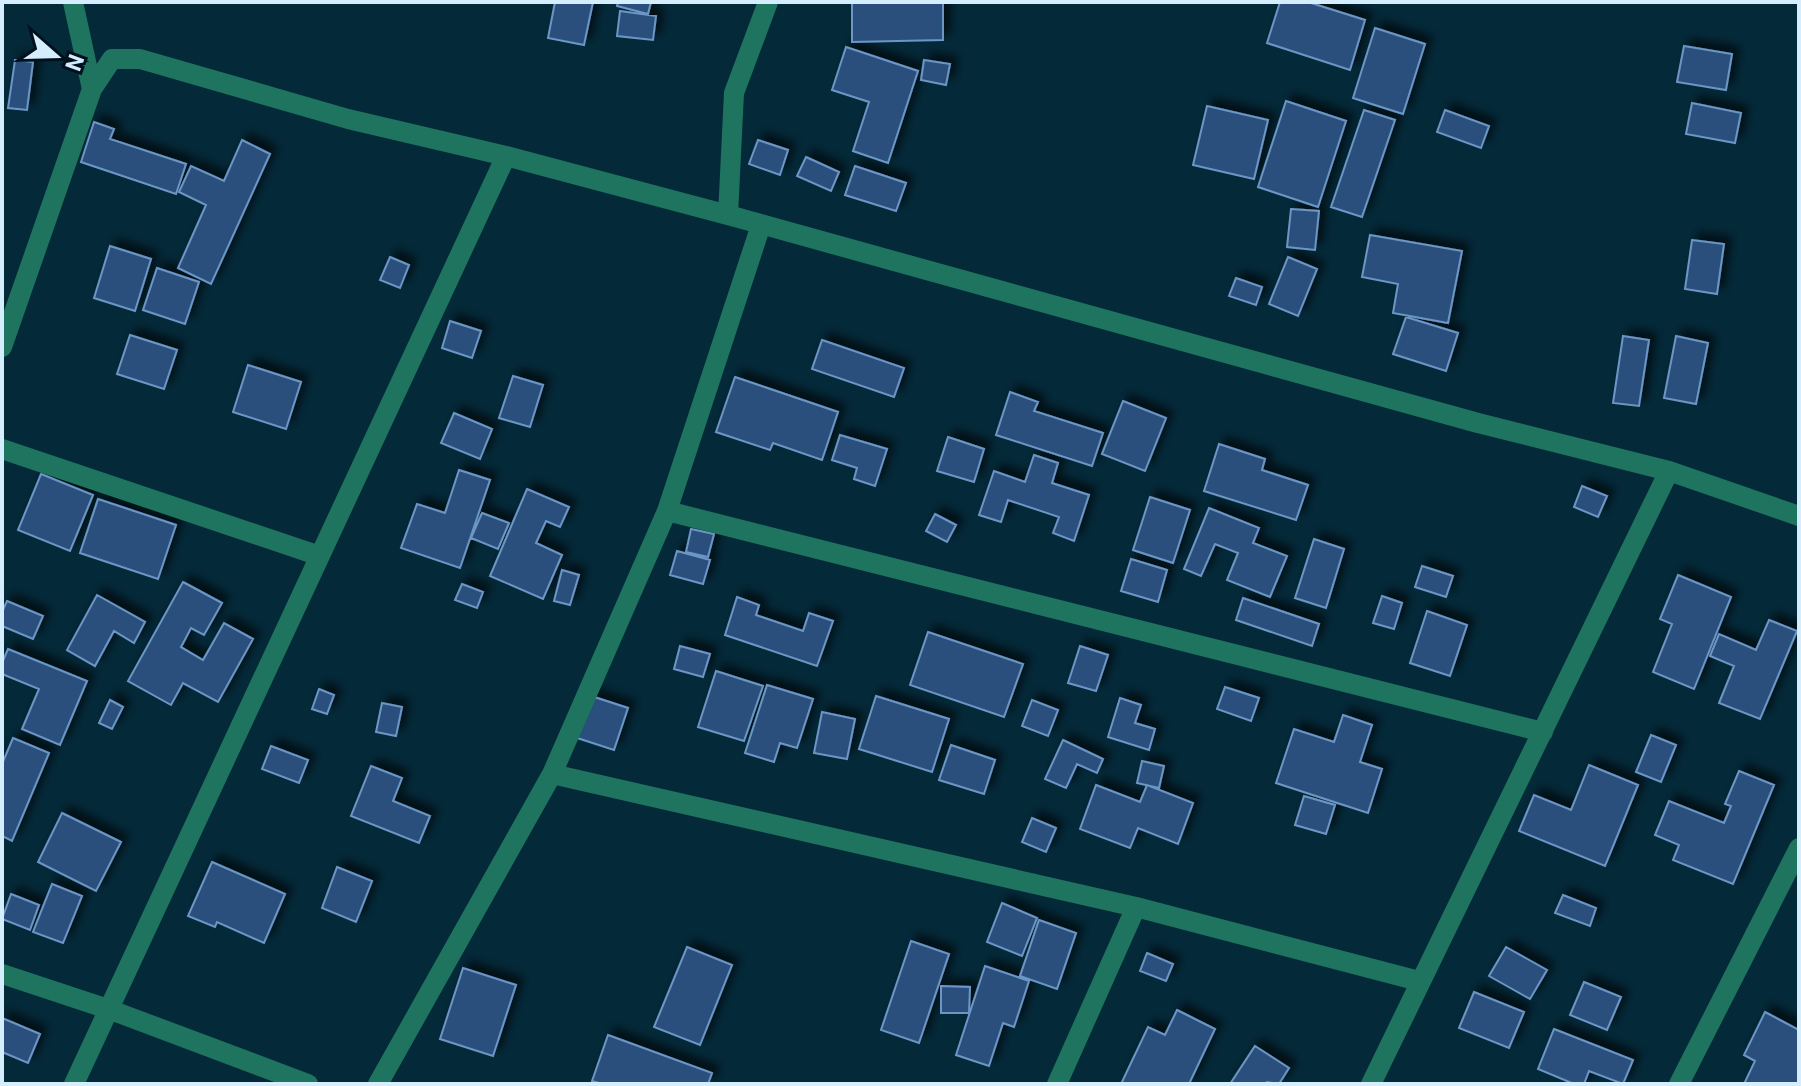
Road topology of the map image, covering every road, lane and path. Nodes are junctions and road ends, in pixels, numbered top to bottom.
1 (73, 2) edge
2 (768, 2) edge
3 (92, 89) junction
4 (506, 156) junction
5 (728, 215) junction
6 (761, 225) junction
7 (2, 347) edge
8 (2, 449) edge
9 (1669, 471) junction
10 (667, 511) junction
11 (1799, 516) edge
12 (320, 556) junction
13 (1543, 732) junction
14 (552, 774) junction
15 (1799, 848) edge
16 (1136, 907) junction
17 (2, 974) edge
18 (1419, 981) junction
19 (108, 1009) junction
20 (74, 1084) edge
21 (308, 1084) edge
22 (378, 1084) edge
23 (1057, 1084) edge
24 (1371, 1084) edge
25 (1679, 1084) edge

1 - 3 street
2 - 5 street
3 - 4 street
3 - 7 street
4 - 5 street
4 - 12 street
5 - 6 street
6 - 9 street
6 - 10 street
8 - 12 street
9 - 11 street
9 - 13 street
10 - 13 street
10 - 14 street
12 - 19 street
13 - 18 street
14 - 16 street
14 - 22 street
15 - 25 street
16 - 18 street
16 - 23 street
17 - 19 street
18 - 24 street
19 - 20 street
19 - 21 street

